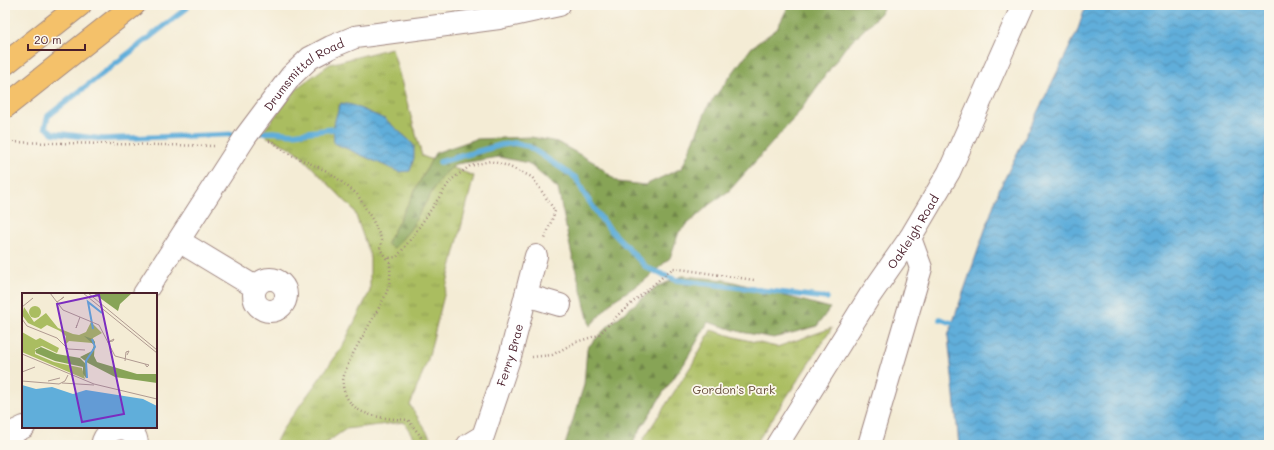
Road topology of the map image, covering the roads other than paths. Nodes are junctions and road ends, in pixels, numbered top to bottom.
1 (80, 5) edge
2 (134, 5) edge
3 (559, 5) edge
4 (1023, 5) edge
5 (498, 12) edge
6 (5, 64) edge
7 (5, 107) edge
8 (910, 238) junction
9 (179, 241) junction
10 (536, 256) road end
11 (255, 287) dead end
12 (145, 293) edge
13 (526, 295) junction
14 (560, 305) dead end
15 (22, 428) edge
16 (105, 434) edge
17 (5, 436) edge
18 (137, 445) edge
19 (468, 445) edge
20 (777, 445) edge
21 (869, 445) edge

1 - 6 highway
2 - 7 highway
3 - 5 street, Drumsmittal Road
4 - 8 street, Oakleigh Road
5 - 9 street, Drumsmittal Road
8 - 20 street, Oakleigh Road
8 - 21 street
9 - 11 street
9 - 12 street, Drumsmittal Road
10 - 13 street, Ferry Brae
13 - 14 street
13 - 19 street, Ferry Brae
15 - 17 street
16 - 18 street

